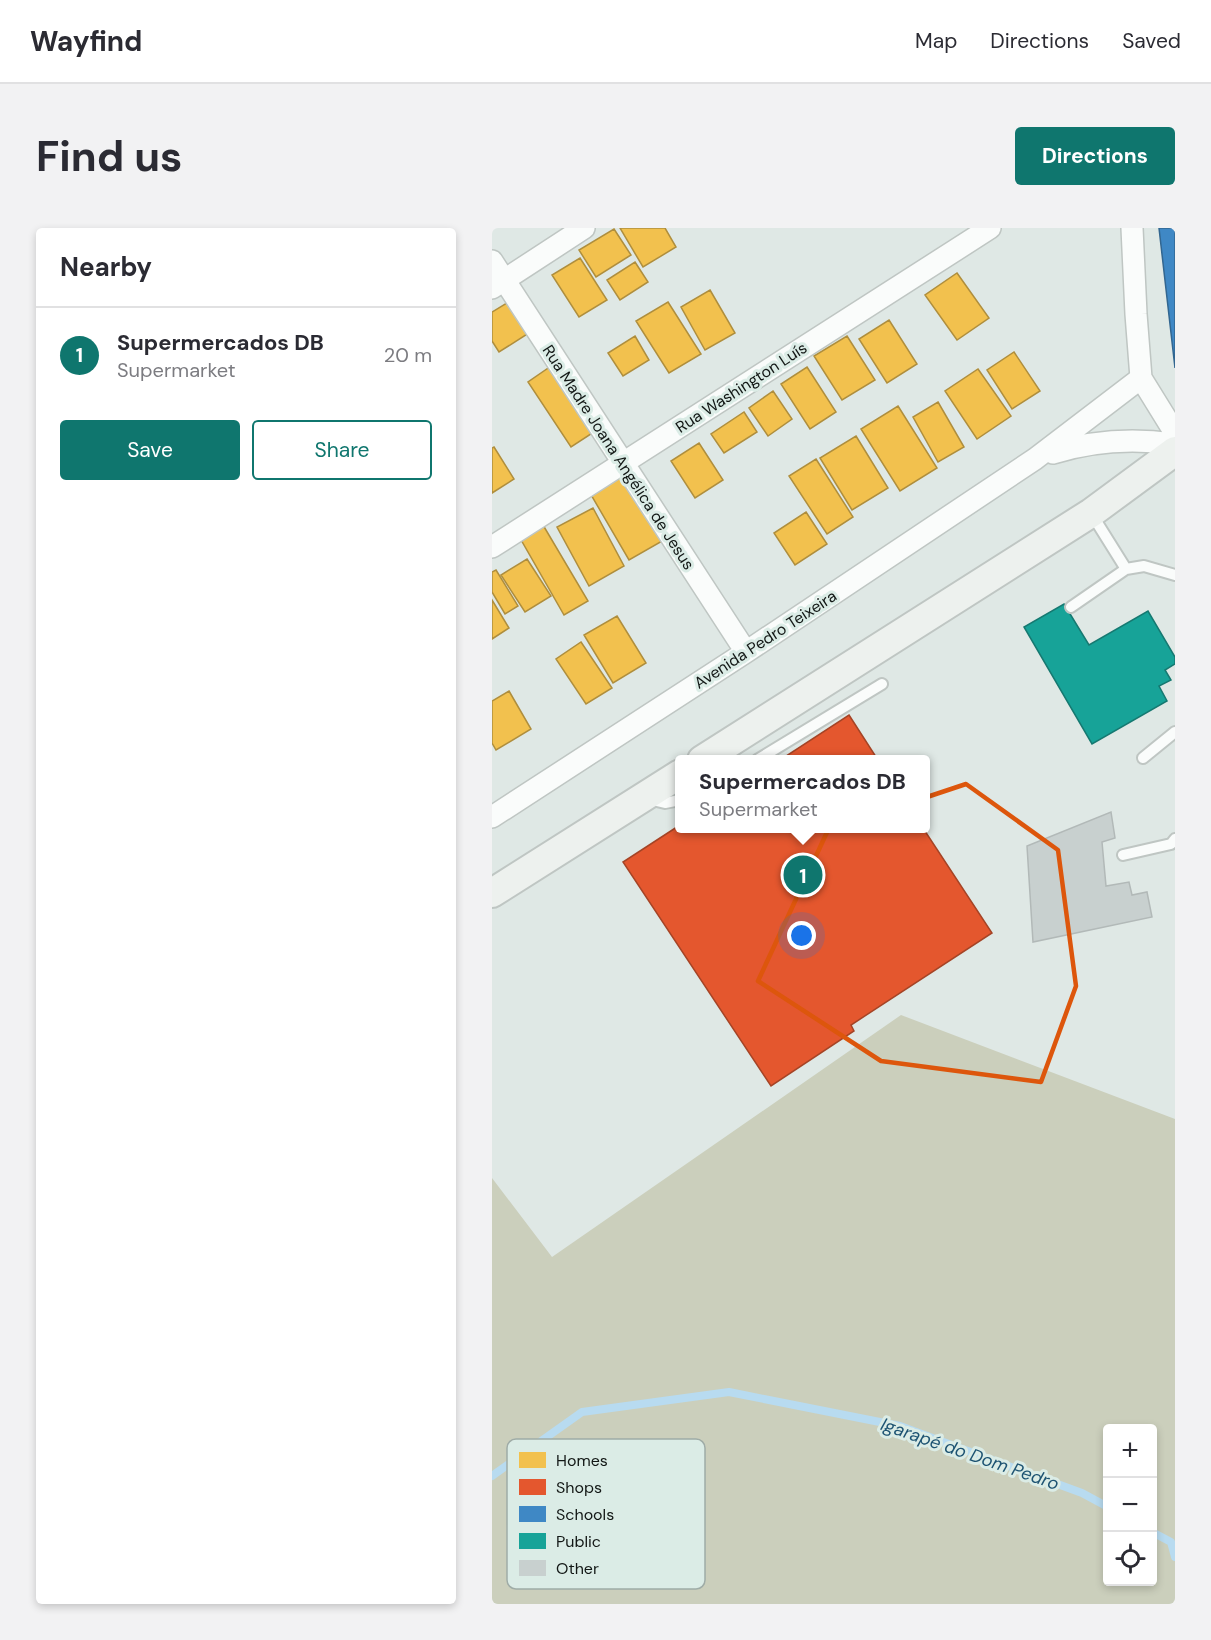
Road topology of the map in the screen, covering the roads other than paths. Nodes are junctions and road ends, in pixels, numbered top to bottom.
1 (584, 228) edge
2 (990, 228) edge
3 (1132, 228) edge
4 (492, 261) edge
5 (498, 284) edge
6 (1141, 378) junction
7 (1175, 433) edge
8 (1175, 444) edge
9 (1175, 451) edge
10 (1035, 459) junction
11 (623, 463) junction
12 (1090, 513) junction
13 (492, 547) edge
14 (1125, 569) junction
15 (1175, 575) edge
16 (1071, 607) dead end
17 (746, 652) junction
18 (882, 684) dead end
19 (1175, 732) edge
20 (708, 755) edge
21 (764, 755) edge
22 (1143, 758) dead end
23 (675, 777) edge
24 (642, 798) junction
25 (675, 802) edge
26 (492, 817) edge
27 (1175, 839) edge
28 (1123, 855) dead end
29 (492, 893) edge

1 - 5 street
2 - 11 street, Rua Washington Luís
3 - 6 street
4 - 5 street, Rua Madre Joana Angélica de Jesus
5 - 11 street, Rua Madre Joana Angélica de Jesus
6 - 7 street
6 - 10 street, Avenida Pedro Teixeira
8 - 10 street, Avenida Pedro Teixeira
9 - 12 street
10 - 17 street, Avenida Pedro Teixeira
11 - 13 street, Rua Washington Luís
11 - 17 street, Rua Madre Joana Angélica de Jesus
12 - 14 lane
12 - 20 street
14 - 15 lane
14 - 16 lane
17 - 26 street, Avenida Pedro Teixeira
18 - 21 lane
19 - 22 lane
23 - 24 street
24 - 25 lane
24 - 29 street
27 - 28 lane

